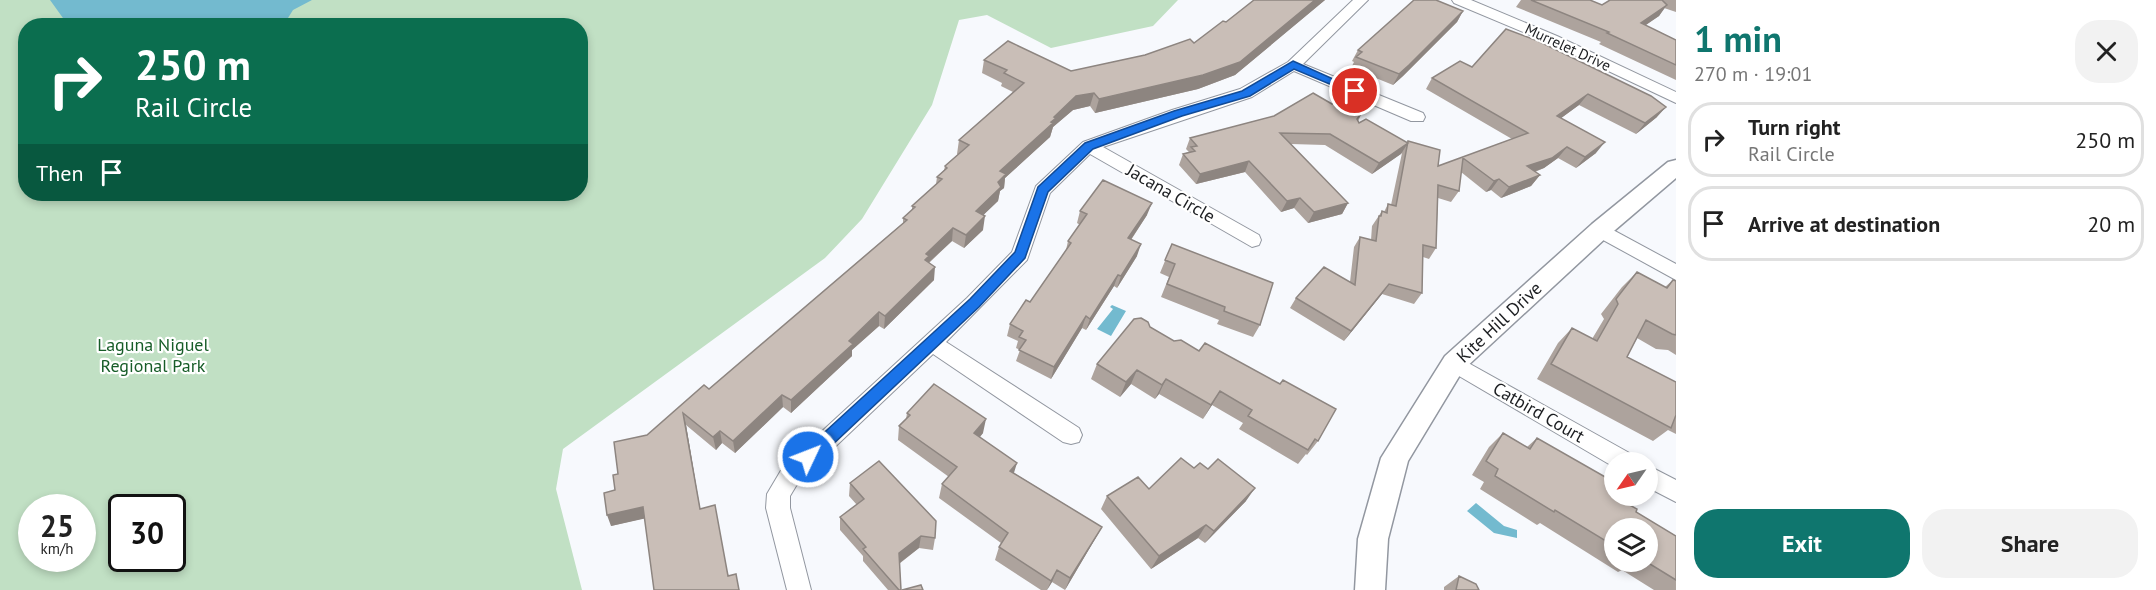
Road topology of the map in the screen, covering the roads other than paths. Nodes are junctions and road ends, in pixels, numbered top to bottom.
1 (1362, 0) edge
2 (1459, 0) edge
3 (1293, 65) junction
4 (1676, 98) edge
5 (1417, 117) dead end
6 (1089, 146) junction
7 (1676, 167) edge
8 (1600, 230) junction
9 (1252, 240) dead end
10 (1676, 273) edge
11 (930, 342) junction
12 (1454, 363) junction
13 (1071, 435) dead end
14 (1608, 452) edge
15 (1658, 481) edge
16 (1676, 492) edge
17 (798, 590) edge
18 (1370, 590) edge

1 - 3 street
2 - 4 street, Murrelet Drive
3 - 5 street
3 - 6 street
6 - 9 street, Jacana Circle
6 - 11 street
7 - 8 street, Kite Hill Drive
8 - 10 street
8 - 12 street, Kite Hill Drive
11 - 13 street
11 - 17 street
12 - 14 street, Catbird Court
12 - 18 street, Kite Hill Drive
15 - 16 street

